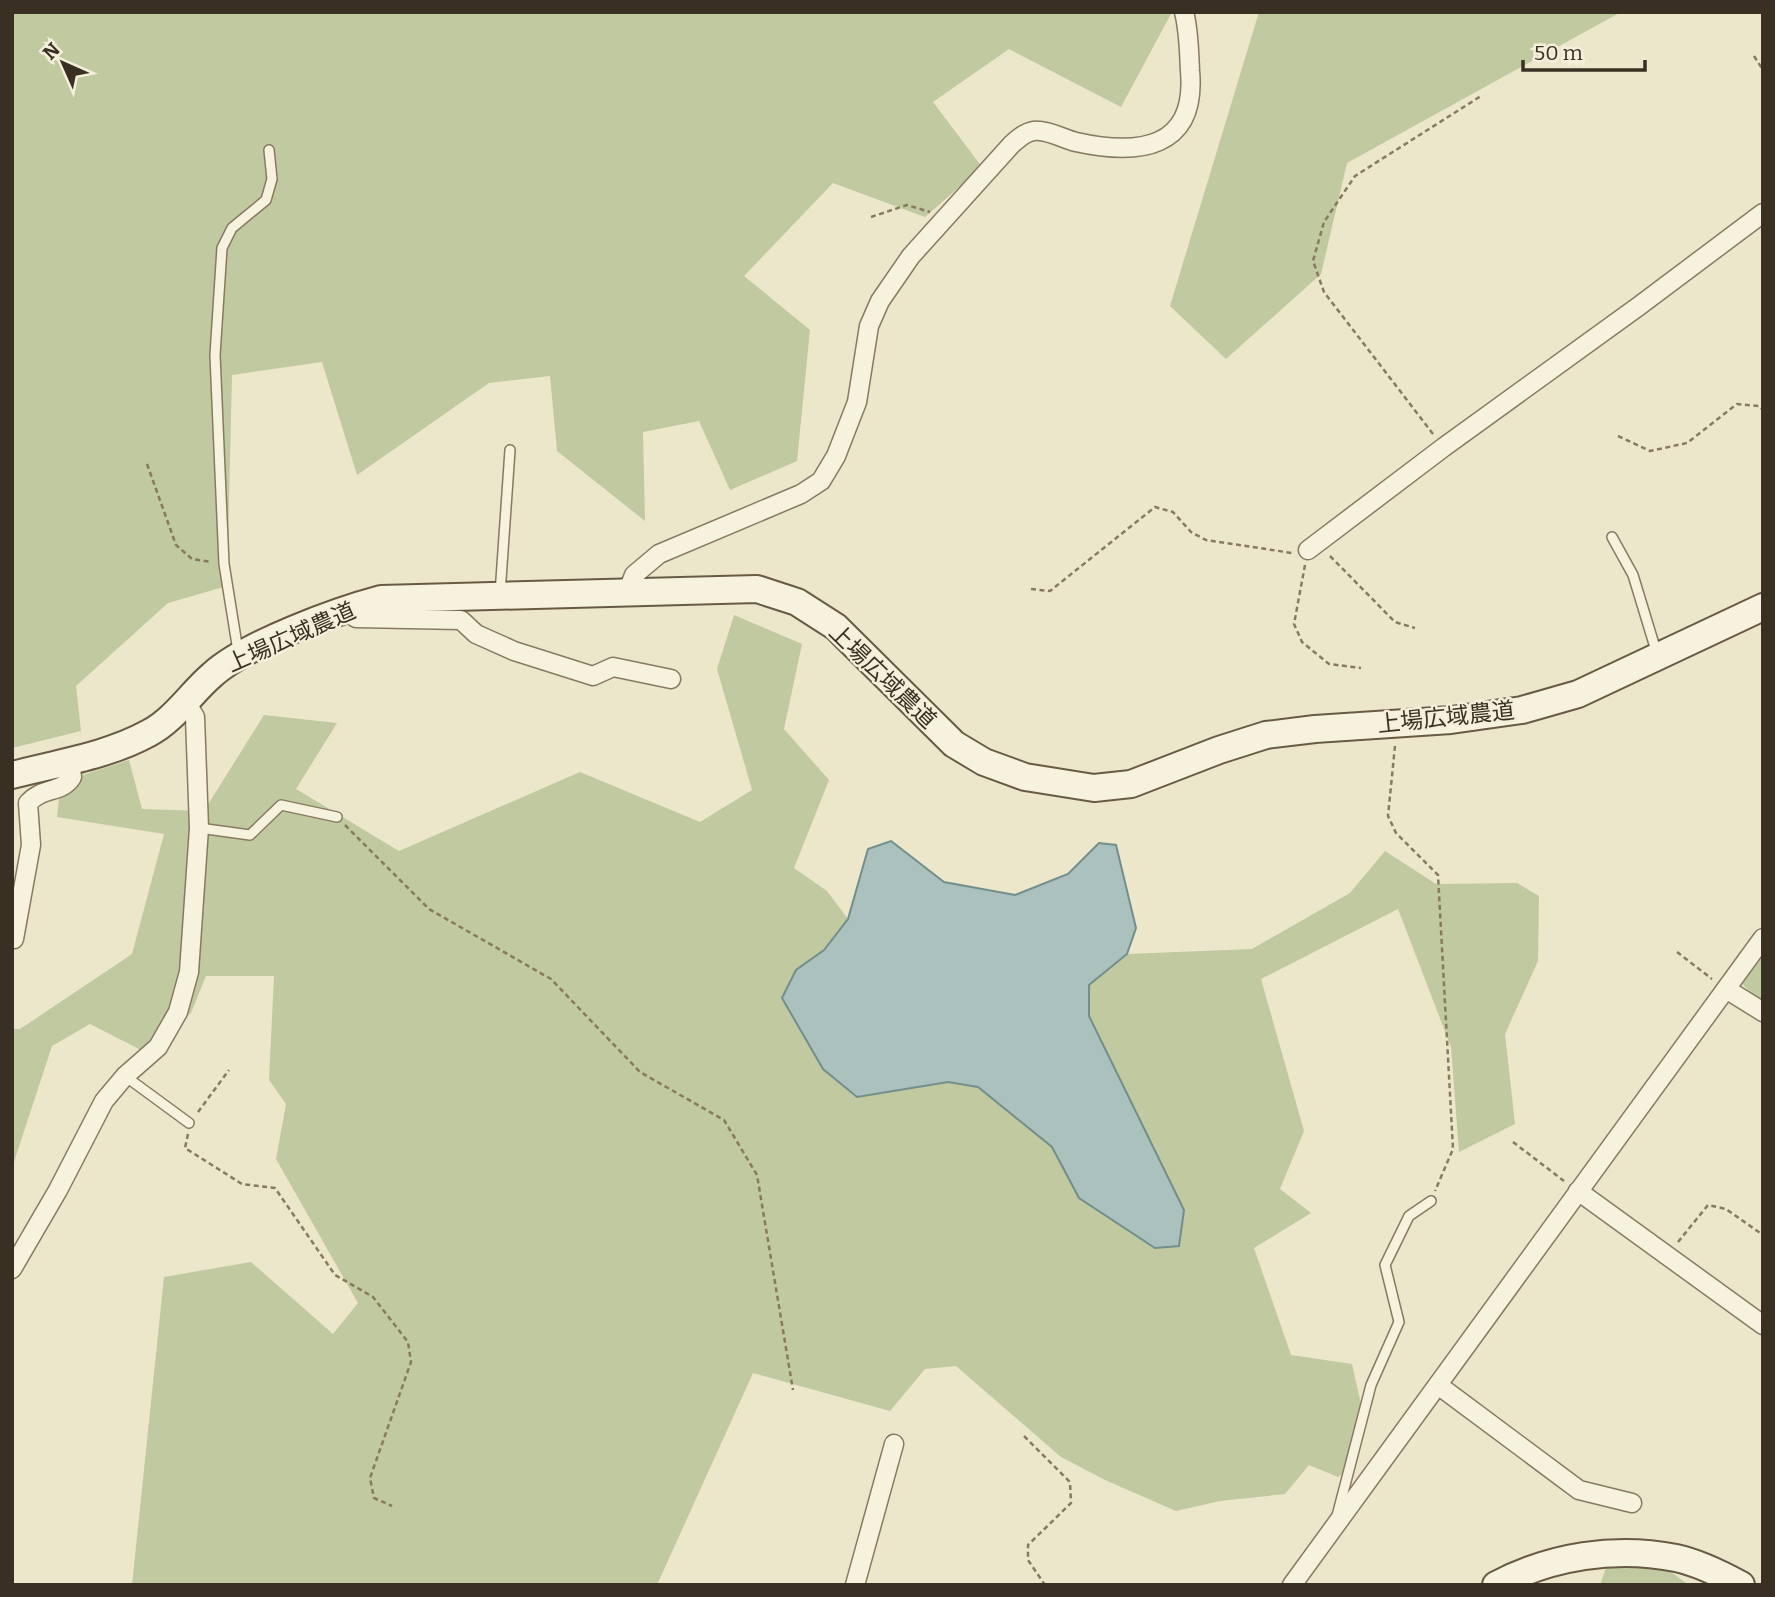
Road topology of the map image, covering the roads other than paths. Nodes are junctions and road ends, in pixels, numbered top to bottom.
1 (1184, 12) edge
2 (268, 150) dead end
3 (1763, 213) edge
4 (510, 450) dead end
5 (1612, 537) dead end
6 (1315, 546) road end
7 (627, 593) junction
8 (500, 595) junction
9 (1763, 607) edge
10 (344, 609) junction
11 (1658, 656) junction
12 (239, 657) junction
13 (671, 679) dead end
14 (186, 702) junction
15 (70, 760) junction
16 (12, 775) edge
17 (337, 817) road end
18 (199, 828) junction
19 (1763, 938) edge
20 (14, 939) dead end
21 (1726, 989) junction
22 (1763, 1012) edge
23 (125, 1076) junction
24 (189, 1123) road end
25 (1578, 1191) junction
26 (1431, 1201) road end
27 (12, 1269) edge
28 (1763, 1325) edge
29 (1437, 1385) junction
30 (894, 1444) dead end
31 (1632, 1503) dead end
32 (1334, 1527) junction
33 (855, 1585) edge
34 (1292, 1585) edge
35 (1496, 1585) edge
36 (1741, 1585) edge

1 - 7 street
2 - 12 lane
3 - 6 street
4 - 8 lane
5 - 11 lane
7 - 8 street, 上場広域農道
7 - 11 street, 上場広域農道
8 - 10 street, 上場広域農道
9 - 11 street, 上場広域農道
10 - 12 street, 上場広域農道
10 - 13 street
12 - 14 street, 上場広域農道
14 - 15 street, 上場広域農道
14 - 18 street
15 - 16 street, 上場広域農道
15 - 20 street
17 - 18 lane
18 - 23 street
19 - 21 street
21 - 22 street
21 - 25 street
23 - 24 lane
23 - 27 street
25 - 28 street
25 - 29 street
26 - 32 lane
29 - 31 street
29 - 32 street
30 - 33 street
32 - 34 street
35 - 36 street

